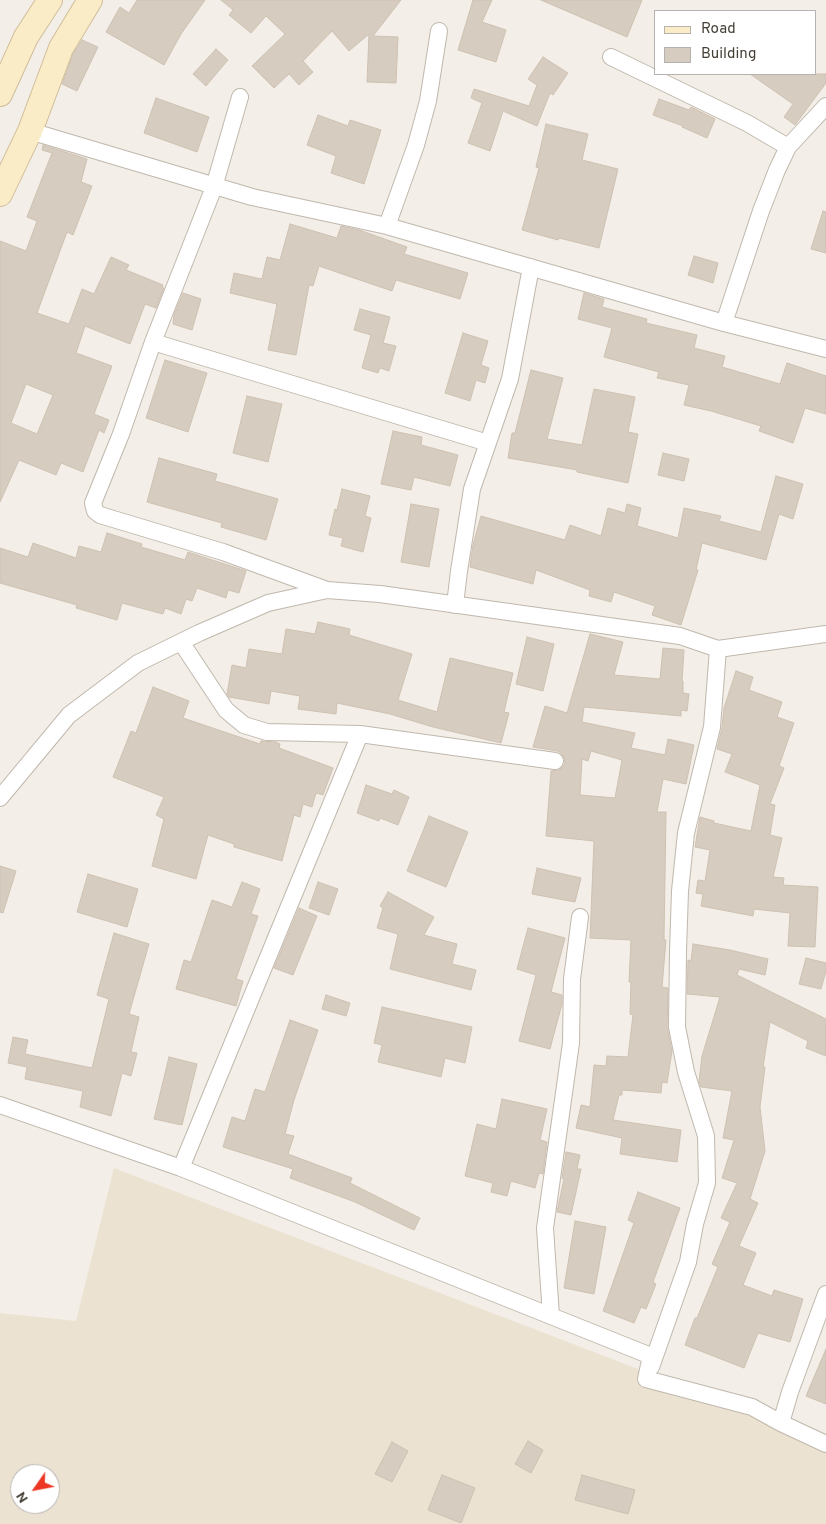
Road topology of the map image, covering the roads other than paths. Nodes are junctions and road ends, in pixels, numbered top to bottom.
1 (50, 0) edge
2 (90, 0) edge
3 (439, 31) dead end
4 (611, 57) dead end
5 (0, 94) edge
6 (240, 97) dead end
7 (826, 106) edge
8 (30, 131) junction
9 (788, 147) junction
10 (214, 187) junction
11 (0, 194) edge
12 (387, 226) junction
13 (531, 268) junction
14 (724, 323) junction
15 (154, 342) junction
16 (826, 349) edge
17 (488, 442) junction
18 (327, 590) junction
19 (455, 605) junction
20 (826, 634) edge
21 (181, 642) junction
22 (718, 649) junction
23 (360, 734) junction
24 (555, 761) dead end
25 (0, 798) edge
26 (580, 917) dead end
27 (0, 1105) edge
28 (181, 1168) junction
29 (826, 1294) edge
30 (552, 1316) junction
31 (646, 1379) junction
32 (781, 1423) junction
33 (826, 1444) edge

1 - 5 main road
2 - 8 main road
3 - 12 street
4 - 9 street
6 - 10 street
7 - 9 street
8 - 10 street
8 - 11 main road
9 - 14 street
10 - 12 street
10 - 15 street
12 - 13 street
13 - 14 street
13 - 17 street
14 - 16 street
15 - 17 street
15 - 18 street
17 - 19 street
18 - 19 street
18 - 21 street
19 - 22 street
20 - 22 street
21 - 23 street
21 - 25 street
22 - 31 street
23 - 24 street
23 - 28 street
26 - 30 street
27 - 28 street
28 - 30 street
29 - 32 street
30 - 31 street
31 - 32 street
32 - 33 street

